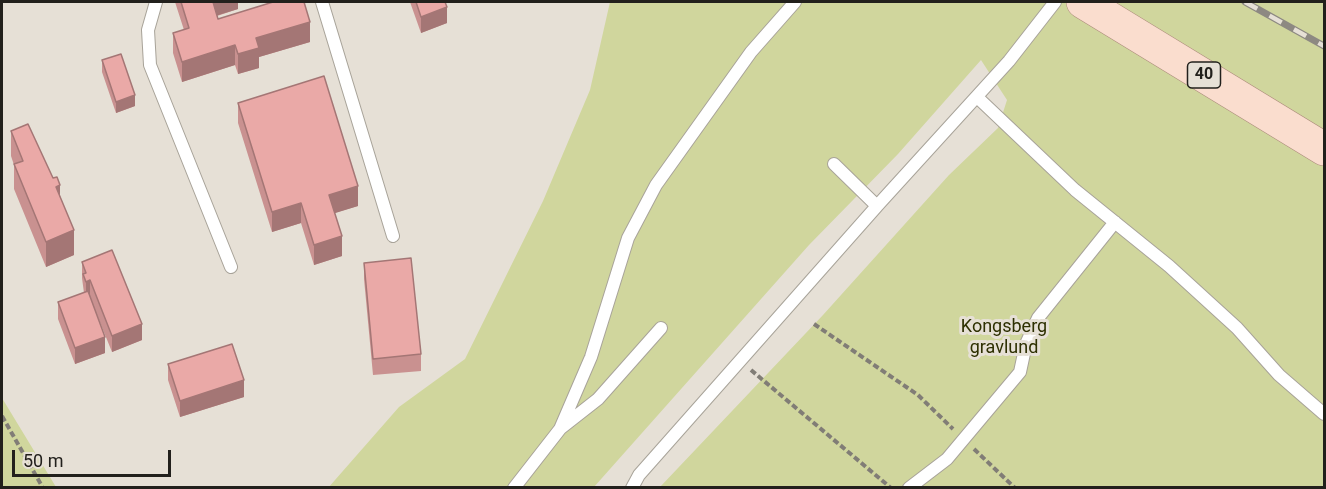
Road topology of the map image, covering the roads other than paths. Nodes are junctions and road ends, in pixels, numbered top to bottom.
1 (156, 2) edge
2 (322, 2) edge
3 (795, 2) edge
4 (1055, 2) edge
5 (1083, 2) edge
6 (977, 97) junction
7 (1324, 148) edge
8 (834, 164) dead end
9 (877, 206) junction
10 (1115, 222) junction
11 (393, 236) dead end
12 (231, 267) dead end
13 (661, 328) dead end
14 (1324, 414) edge
15 (560, 429) junction
16 (514, 488) edge
17 (632, 488) edge
18 (909, 488) edge

1 - 12 lane
2 - 11 lane
3 - 15 lane
4 - 6 lane
5 - 7 main road, 40
6 - 9 lane
6 - 10 lane
8 - 9 lane
9 - 17 lane
10 - 14 lane
10 - 18 lane
13 - 15 lane
15 - 16 lane

